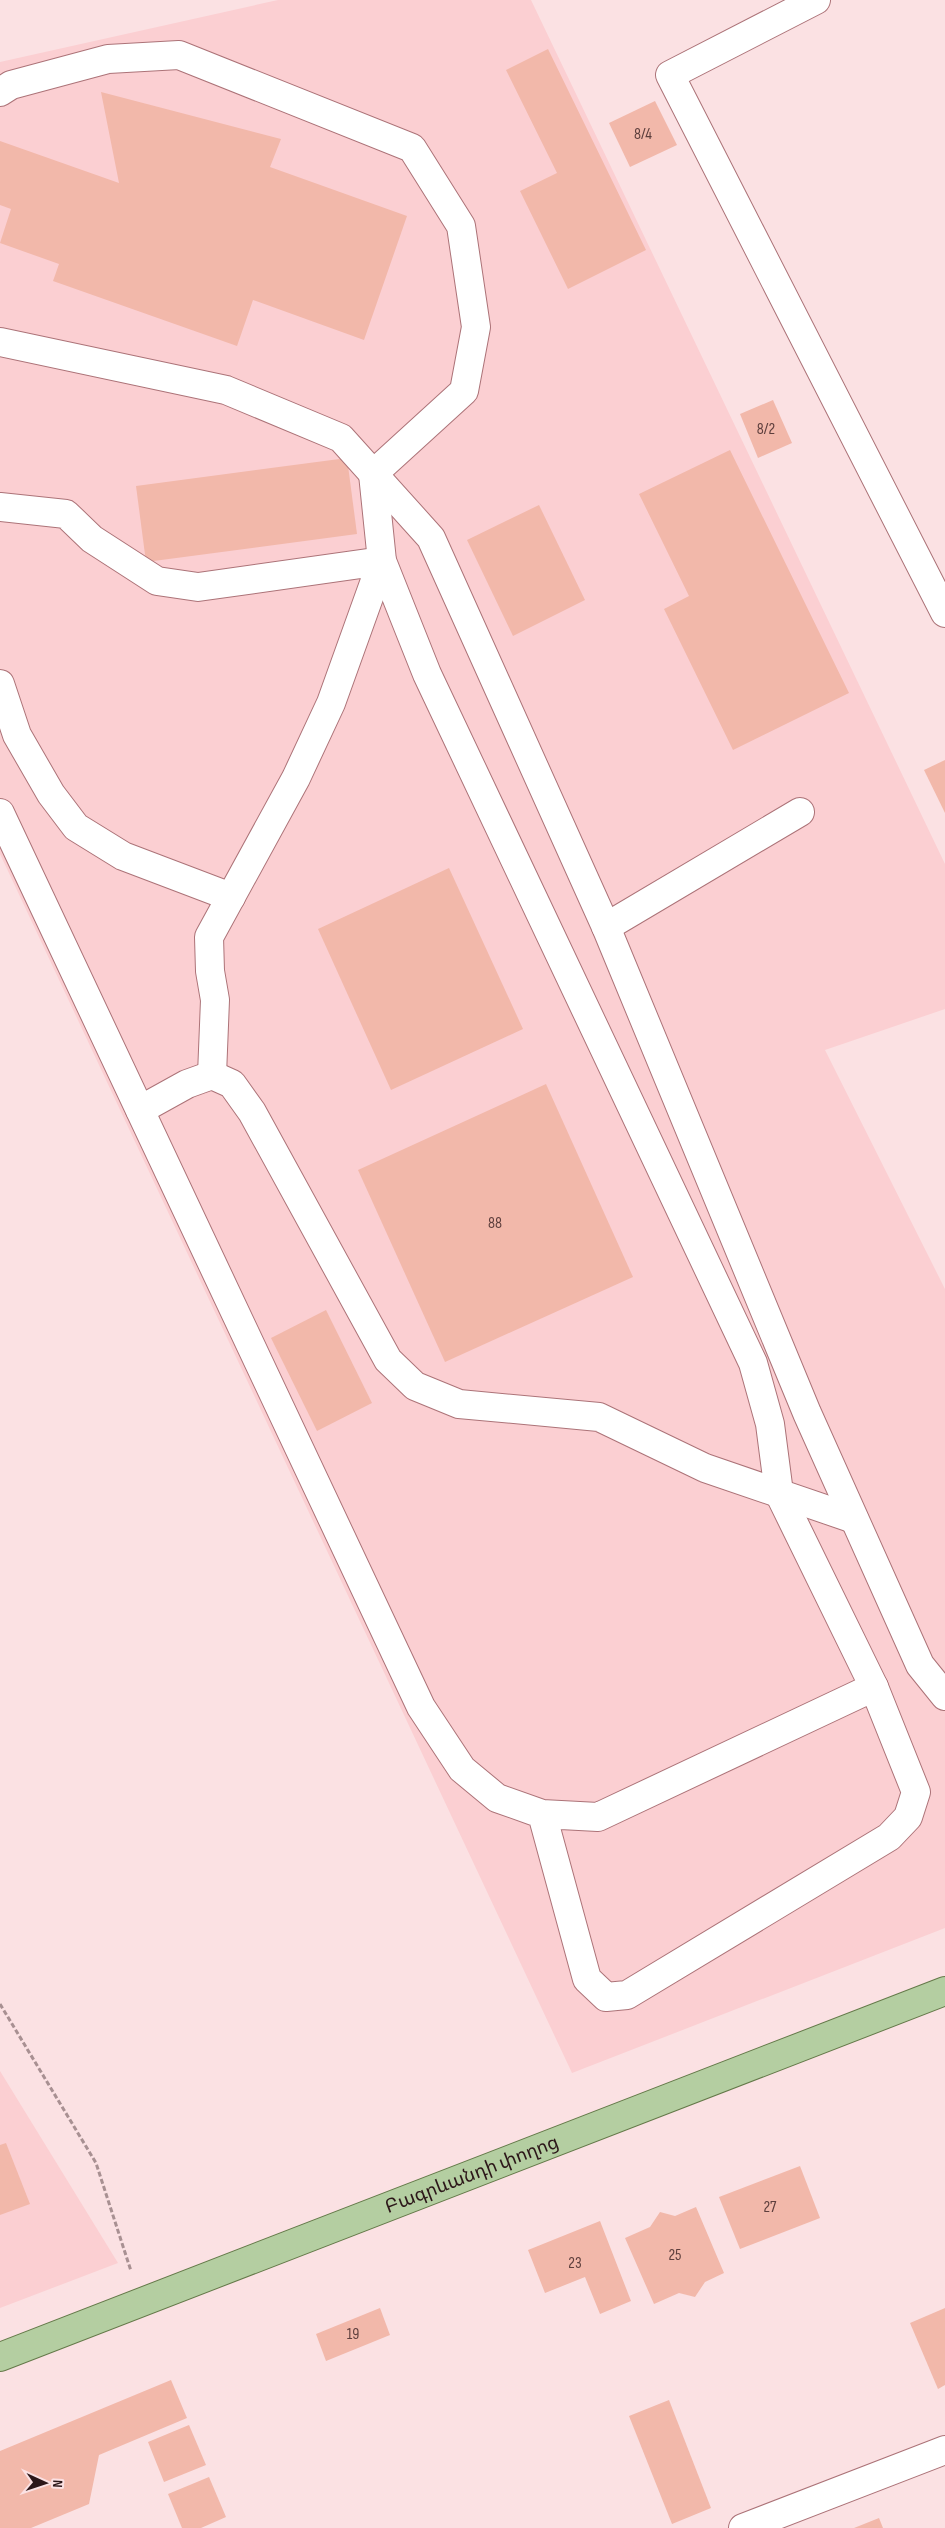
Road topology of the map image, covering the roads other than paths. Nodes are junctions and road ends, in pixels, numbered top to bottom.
1 (816, 0) edge
2 (0, 92) edge
3 (0, 342) edge
4 (373, 474) junction
5 (0, 507) edge
6 (382, 561) junction
7 (936, 575) edge
8 (945, 613) edge
9 (0, 684) edge
10 (800, 812) dead end
11 (0, 813) edge
12 (231, 897) junction
13 (606, 927) junction
14 (212, 1075) junction
15 (140, 1110) junction
16 (779, 1493) junction
17 (854, 1519) junction
18 (874, 1687) junction
19 (945, 1696) edge
20 (542, 1814) junction
21 (945, 1991) edge
22 (0, 2357) edge
23 (945, 2450) edge
24 (743, 2528) edge

1 - 7 street
2 - 4 street
3 - 4 street
4 - 6 street
4 - 13 street
5 - 6 street
6 - 12 street
6 - 16 street
7 - 8 street
9 - 12 street
10 - 13 street
11 - 15 street
12 - 14 street
13 - 17 street
14 - 15 street
14 - 16 street
15 - 20 street
16 - 17 street
16 - 18 street
17 - 19 street
18 - 20 street
18 - 20 street
21 - 22 main road, Բագրևանդի փողոց
23 - 24 street

